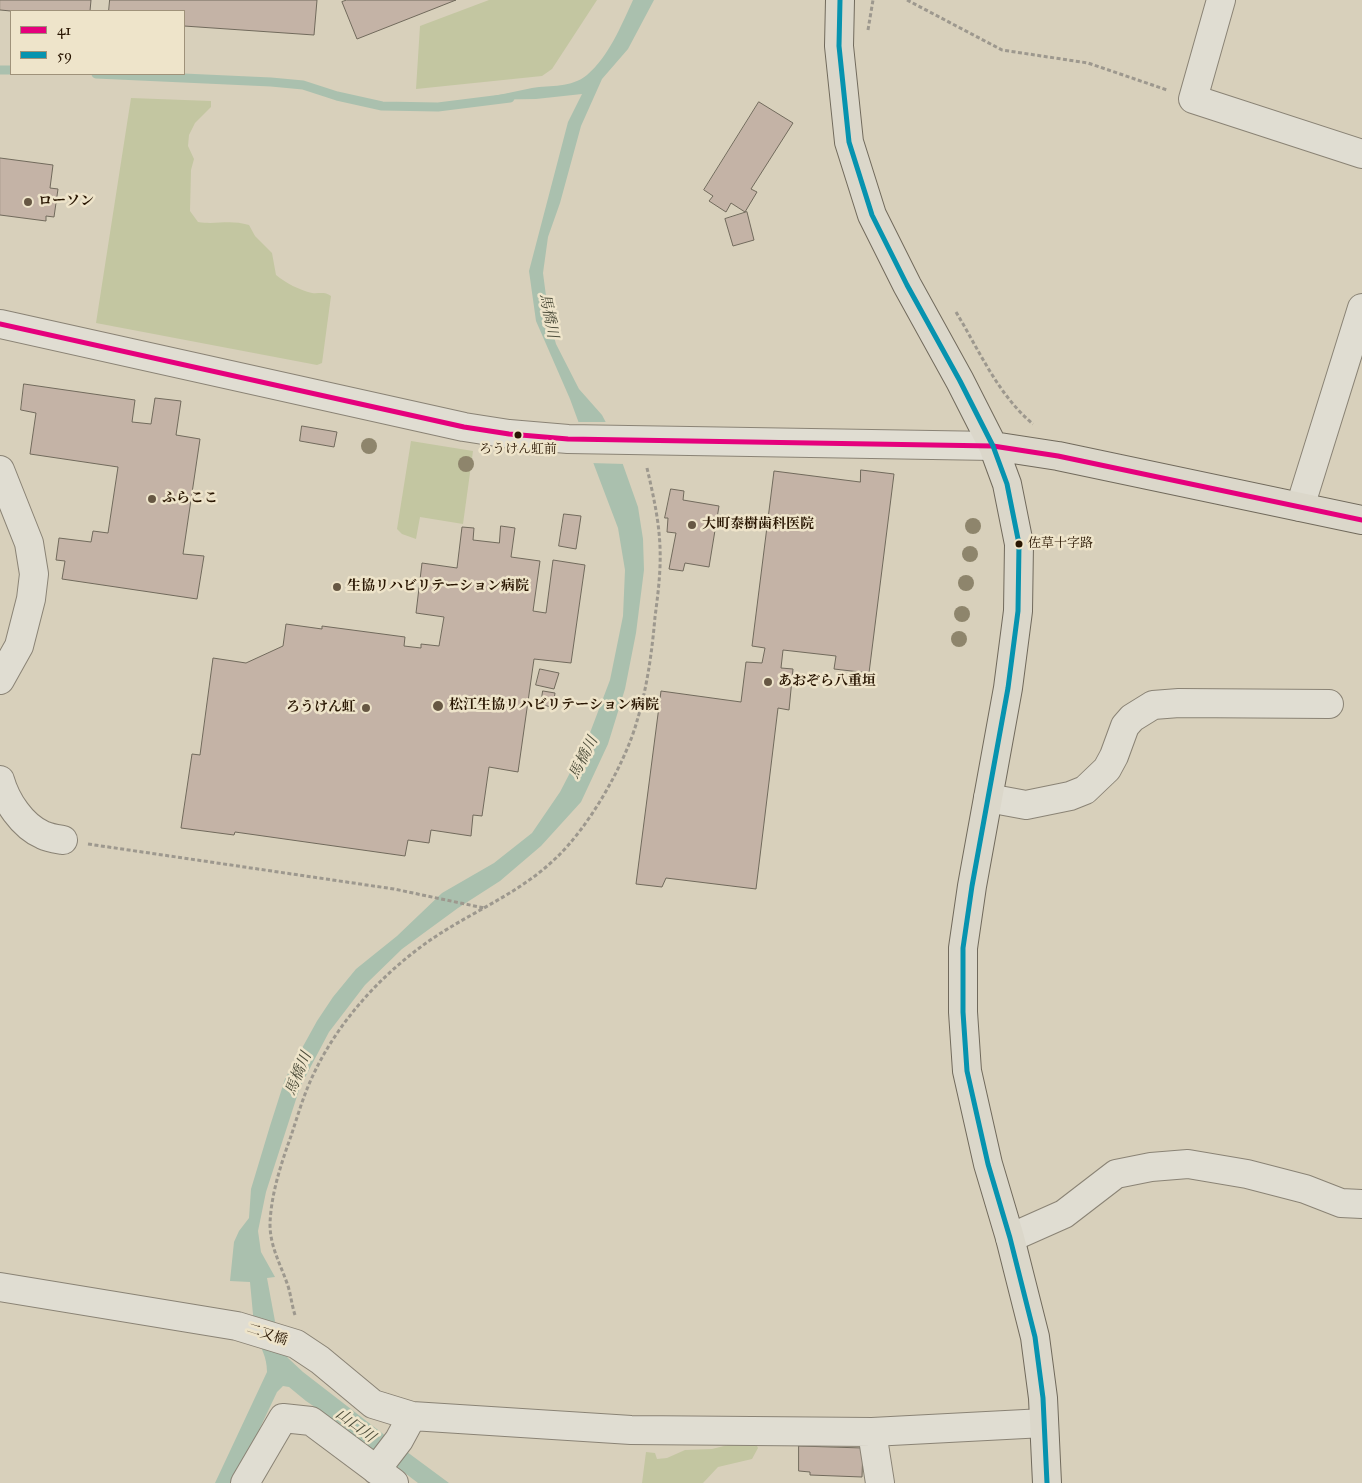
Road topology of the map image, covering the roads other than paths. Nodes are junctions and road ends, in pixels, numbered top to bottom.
1 (840, 0) edge
2 (1221, 0) edge
3 (1362, 154) edge
4 (1362, 308) edge
5 (0, 324) edge
6 (994, 446) junction
7 (0, 470) edge
8 (1300, 507) junction
9 (1362, 520) edge
10 (0, 680) edge
11 (1329, 704) dead end
12 (0, 780) edge
13 (988, 798) junction
14 (63, 840) road end
15 (1362, 1204) edge
16 (1010, 1238) junction
17 (0, 1287) edge
18 (412, 1416) junction
19 (1044, 1423) junction
20 (872, 1432) junction
21 (384, 1472) edge
22 (246, 1483) edge
23 (880, 1483) edge
24 (1047, 1483) edge

1 - 6 main road
2 - 3 street
4 - 8 street
5 - 6 street
6 - 8 main road
6 - 13 main road
7 - 10 street
8 - 9 main road
11 - 13 street
12 - 14 street
13 - 16 main road
15 - 16 street
16 - 19 main road
17 - 18 street, 二又橋
18 - 20 street, 二又橋
18 - 21 street
19 - 20 street, 二又橋
19 - 24 main road
20 - 23 street
21 - 22 street

